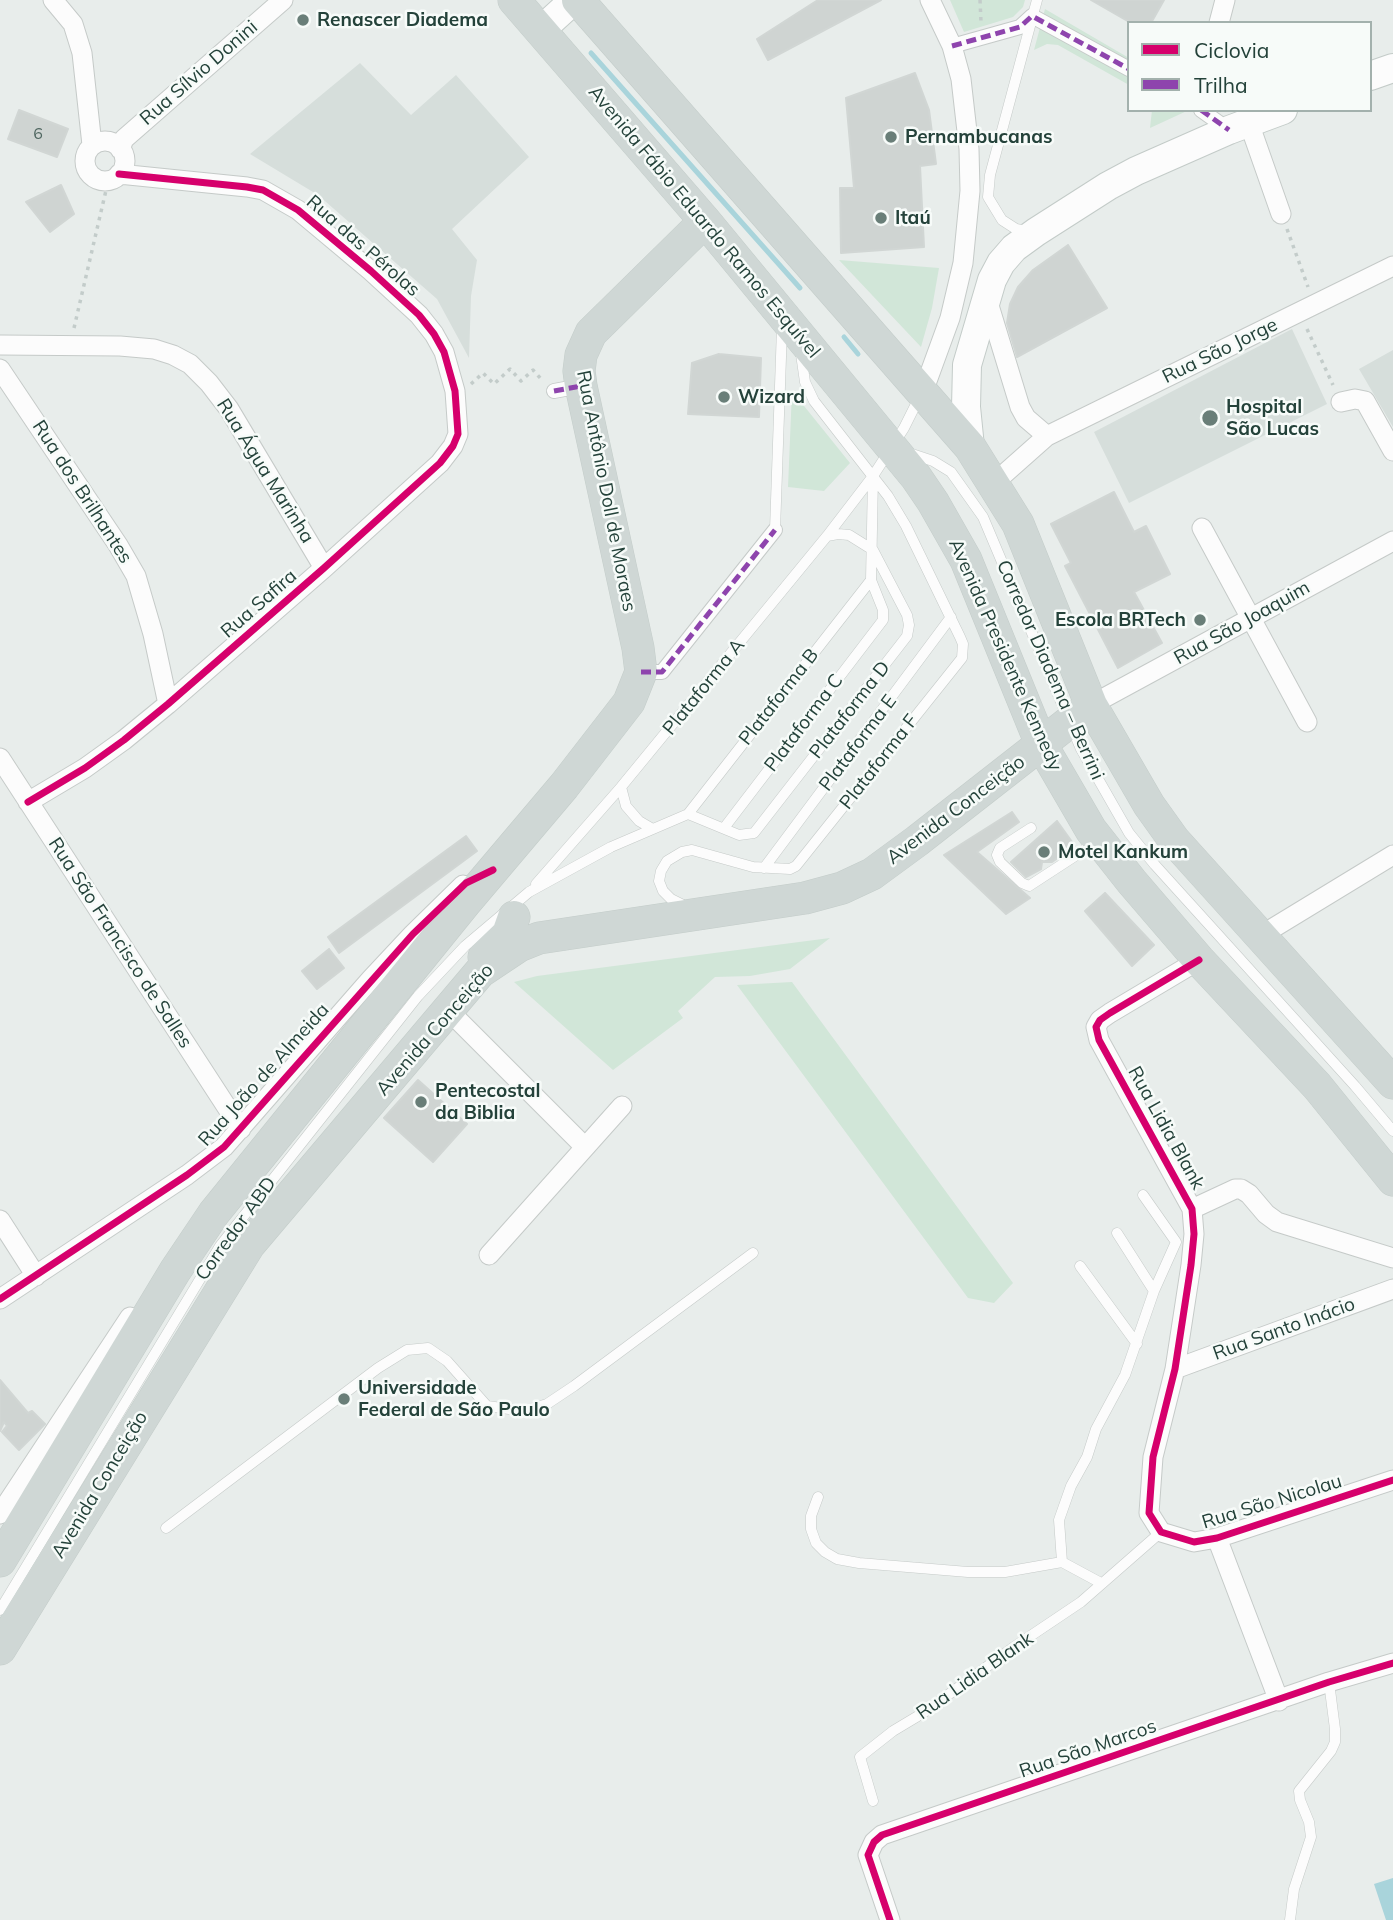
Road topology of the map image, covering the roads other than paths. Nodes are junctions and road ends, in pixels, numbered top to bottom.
1 (53, 0) edge
2 (283, 0) edge
3 (514, 0) edge
4 (575, 0) edge
5 (930, 0) edge
6 (1037, 0) edge
7 (1225, 0) edge
8 (1032, 16) junction
9 (1220, 21) edge
10 (541, 30) junction
11 (952, 46) junction
12 (1127, 67) edge
13 (1393, 68) edge
14 (1372, 75) edge
15 (1206, 112) edge
16 (1276, 112) edge
17 (1236, 123) edge
18 (92, 145) junction
19 (120, 149) junction
20 (114, 177) junction
21 (1281, 214) road end
22 (705, 221) junction
23 (1036, 232) junction
24 (1393, 266) edge
25 (986, 297) junction
26 (790, 323) junction
27 (0, 345) edge
28 (0, 369) edge
29 (455, 391) joint
30 (923, 392) junction
31 (1341, 402) road end
32 (1046, 436) junction
33 (892, 446) junction
34 (970, 447) junction
35 (1393, 451) edge
36 (873, 476) junction
37 (994, 483) junction
38 (1202, 528) dead end
39 (775, 530) joint
40 (827, 536) junction
41 (1393, 541) edge
42 (873, 550) junction
43 (324, 568) junction
44 (871, 580) junction
45 (951, 617) junction
46 (1251, 618) junction
47 (641, 672) junction
48 (168, 704) junction
49 (1080, 713) junction
50 (1307, 722) dead end
51 (1041, 744) junction
52 (0, 758) edge
53 (621, 787) junction
54 (28, 802) junction
55 (688, 814) junction
56 (651, 828) junction
57 (724, 828) junction
58 (1031, 828) dead end
59 (1098, 840) junction
60 (1393, 855) edge
61 (497, 865) junction
62 (764, 868) junction
63 (518, 906) junction
64 (714, 912) junction
65 (1260, 936) junction
66 (539, 938) junction
67 (1199, 960) junction
68 (449, 1011) junction
69 (1393, 1083) edge
70 (622, 1106) dead end
71 (241, 1129) junction
72 (1393, 1131) edge
73 (585, 1147) junction
74 (263, 1151) junction
75 (1393, 1180) edge
76 (1143, 1195) dead end
77 (1192, 1209) junction
78 (0, 1220) edge
79 (1117, 1233) dead end
80 (753, 1253) dead end
81 (489, 1255) dead end
82 (1393, 1258) edge
83 (1080, 1266) dead end
84 (36, 1276) junction
85 (1393, 1289) edge
86 (1154, 1291) junction
87 (0, 1298) edge
88 (1137, 1344) junction
89 (1175, 1369) junction
90 (1393, 1480) edge
91 (818, 1497) dead end
92 (0, 1514) edge
93 (166, 1528) dead end
94 (1161, 1532) junction
95 (1217, 1538) junction
96 (0, 1561) edge
97 (1062, 1562) junction
98 (1101, 1583) junction
99 (0, 1610) edge
100 (0, 1649) edge
101 (1393, 1663) edge
102 (1329, 1682) junction
103 (1279, 1700) junction
104 (873, 1801) dead end
105 (890, 1920) edge
106 (1290, 1920) edge

1 - 18 street
2 - 19 street, Rua Sílvio Donini
3 - 10 main road, Avenida Fábio Eduardo Ramos Esquível
4 - 10 main road
4 - 30 main road
5 - 11 street
6 - 8 lane
7 - 9 street
8 - 11 street
8 - 12 street
8 - 23 lane
10 - 22 main road, Avenida Fábio Eduardo Ramos Esquível
11 - 30 street
13 - 14 main road
15 - 17 street
16 - 17 main road
17 - 21 street
17 - 23 main road
18 - 19 street
18 - 20 street
19 - 20 street
20 - 29 street, Rua das Pérolas
22 - 26 main road, Avenida Fábio Eduardo Ramos Esquível
22 - 47 main road, Rua Antônio Doll de Moraes
23 - 25 main road
24 - 32 street, Rua São Jorge
25 - 32 street
25 - 34 main road
26 - 33 main road, Avenida Fábio Eduardo Ramos Esquível
26 - 36 lane
26 - 39 lane
27 - 43 street, Rua Água Marinha
28 - 48 street, Rua dos Brilhantes
29 - 43 street, Rua Safira
30 - 33 lane
30 - 34 main road
31 - 35 street
32 - 37 street, Rua São Jorge
33 - 36 lane
33 - 49 lane, Corredor Diadema – Berrini
33 - 51 main road, Avenida Presidente Kennedy
34 - 37 main road
36 - 40 lane, Plataforma A
36 - 42 lane
36 - 45 lane
37 - 49 main road
38 - 46 street
39 - 47 street
40 - 42 lane
40 - 53 lane, Plataforma A
41 - 46 street, Rua São Joaquim
42 - 44 lane
42 - 57 lane, Plataforma D
43 - 48 street, Rua Safira
44 - 55 lane, Plataforma B
44 - 57 lane, Plataforma C
45 - 62 lane, Plataforma E
45 - 62 lane, Plataforma F
46 - 49 street, Rua São Joaquim
46 - 50 street
47 - 61 main road
48 - 54 street, Rua Safira
49 - 51 main road, Avenida Conceição
49 - 65 main road
49 - 72 lane, Corredor Diadema – Berrini
51 - 59 main road, Avenida Presidente Kennedy
51 - 64 main road, Avenida Conceição
52 - 54 street, Rua São Francisco de Salles
53 - 56 lane
53 - 63 lane, Plataforma A
54 - 71 street, Rua São Francisco de Salles
55 - 56 lane
55 - 57 lane
56 - 63 lane
58 - 59 lane
59 - 67 main road, Avenida Presidente Kennedy
60 - 65 street
61 - 63 main road
61 - 71 street, Rua João de Almeida
61 - 74 main road
62 - 64 lane
63 - 66 main road
63 - 68 main road
63 - 99 lane, Corredor ABD
64 - 66 main road, Avenida Conceição
65 - 69 main road
66 - 68 main road, Avenida Conceição
67 - 75 main road, Avenida Presidente Kennedy
67 - 77 street, Rua Lidia Blank
68 - 73 street
68 - 100 main road, Avenida Conceição
70 - 73 street
71 - 84 street, Rua João de Almeida
73 - 81 street
74 - 92 street
74 - 96 main road
76 - 86 lane
77 - 82 street
77 - 89 street, Rua Lidia Blank
78 - 84 street
79 - 86 lane
80 - 93 lane
83 - 88 lane
84 - 87 street, Rua João de Almeida
85 - 89 street, Rua Santo Inácio
86 - 88 lane
88 - 97 lane
89 - 94 street, Rua Lidia Blank
90 - 95 street, Rua São Nicolau
91 - 97 lane
94 - 95 street, Rua São Nicolau
94 - 98 lane, Rua Lidia Blank
95 - 103 street
97 - 98 lane
98 - 104 lane, Rua Lidia Blank
101 - 102 street, Rua São Marcos
102 - 103 street, Rua São Marcos
102 - 106 lane
103 - 105 street, Rua São Marcos

